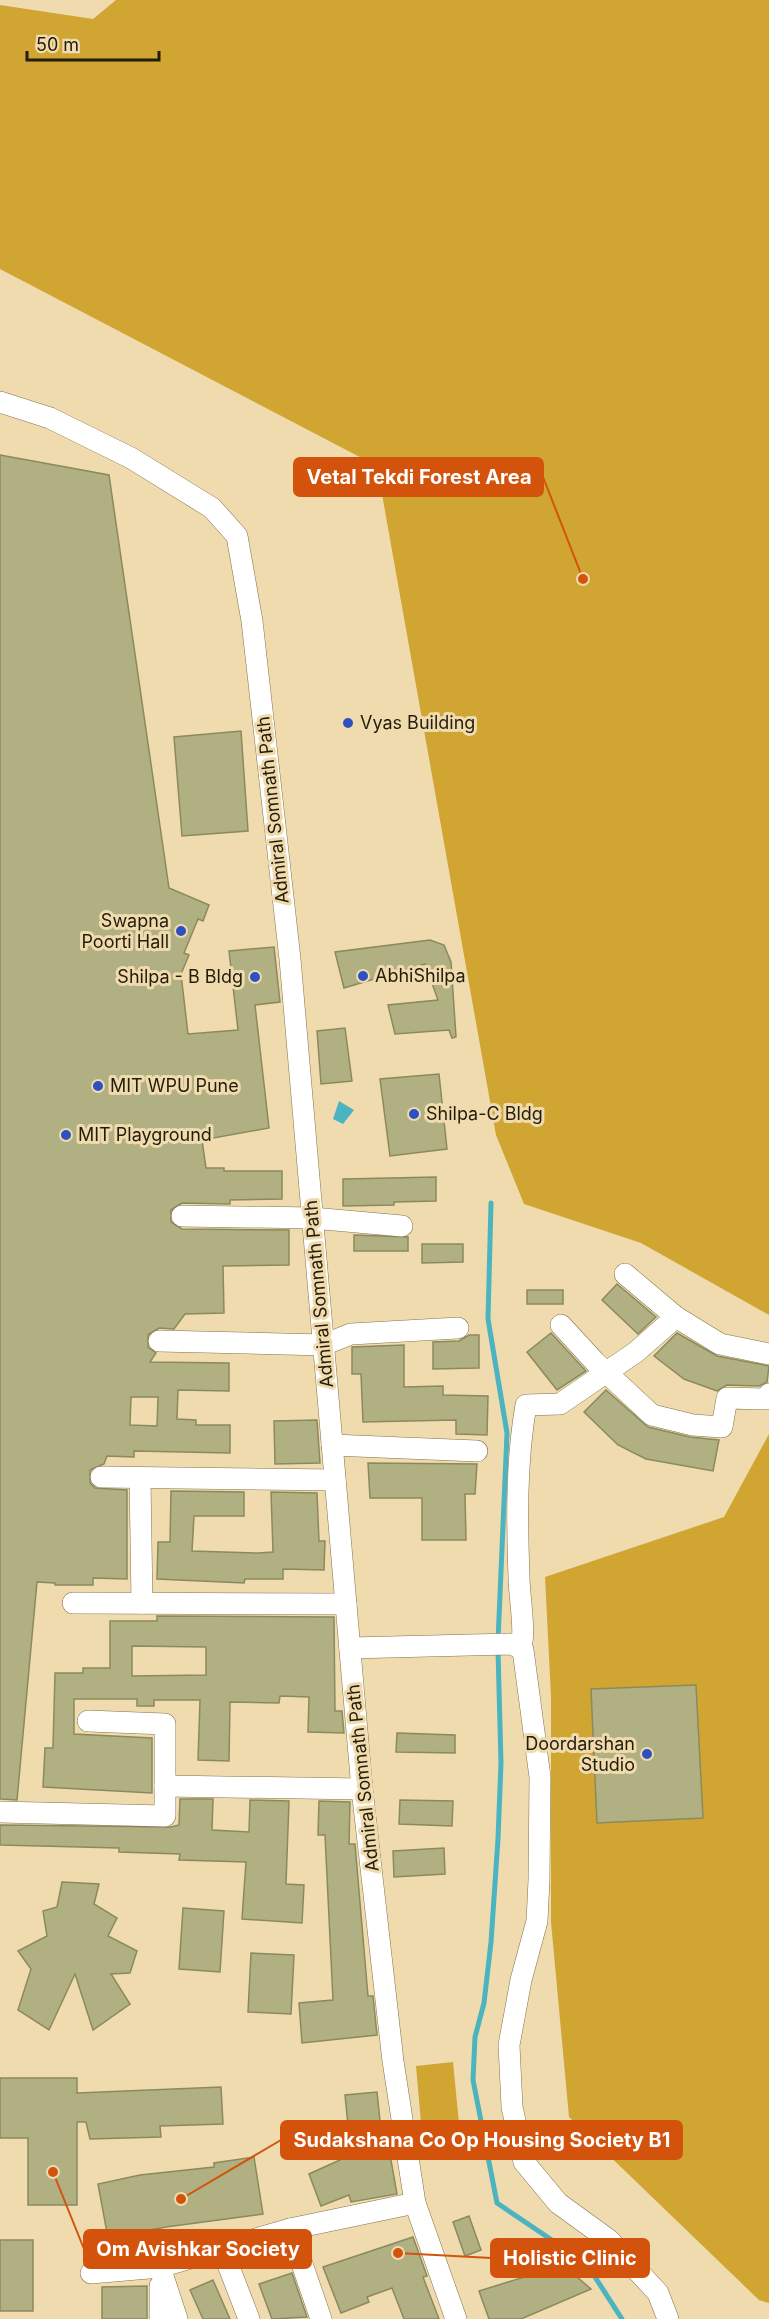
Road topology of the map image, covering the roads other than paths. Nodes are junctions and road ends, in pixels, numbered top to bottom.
1 (0, 402) edge
2 (182, 1216) dead end
3 (312, 1218) junction
4 (402, 1226) dead end
5 (625, 1274) dead end
6 (676, 1317) junction
7 (561, 1325) dead end
8 (458, 1328) dead end
9 (159, 1341) dead end
10 (324, 1345) junction
11 (769, 1354) edge
12 (607, 1372) junction
13 (769, 1394) edge
14 (332, 1445) junction
15 (477, 1451) dead end
16 (101, 1477) dead end
17 (140, 1478) junction
18 (335, 1480) junction
19 (73, 1603) dead end
20 (142, 1604) junction
21 (346, 1604) junction
22 (514, 1644) junction
23 (350, 1648) junction
24 (88, 1721) dead end
25 (165, 1786) junction
26 (362, 1789) junction
27 (0, 1812) edge
28 (415, 2203) junction
29 (290, 2229) junction
30 (222, 2249) junction
31 (160, 2267) junction
32 (91, 2273) dead end
33 (160, 2319) edge
34 (177, 2319) edge
35 (249, 2319) edge
36 (321, 2319) edge
37 (456, 2319) edge
38 (668, 2319) edge

1 - 3 street, Admiral Somnath Path
2 - 3 street
3 - 4 street
3 - 10 street, Admiral Somnath Path
5 - 6 street
6 - 11 street
6 - 12 street
7 - 12 street
8 - 10 street
9 - 10 street
10 - 14 street, Admiral Somnath Path
12 - 13 street
12 - 22 street
14 - 15 street
14 - 18 street, Admiral Somnath Path
16 - 17 street
17 - 18 street
17 - 20 street
18 - 21 street, Admiral Somnath Path
19 - 20 street
20 - 21 street
21 - 23 street, Admiral Somnath Path
22 - 23 street
22 - 38 street
23 - 26 street, Admiral Somnath Path
24 - 25 street
25 - 26 street
25 - 27 street
26 - 28 street, Admiral Somnath Path
28 - 29 street
28 - 37 street, Admiral Somnath Path
29 - 30 street
29 - 36 street
30 - 31 street
30 - 35 street
31 - 32 street
31 - 33 street
31 - 34 street

